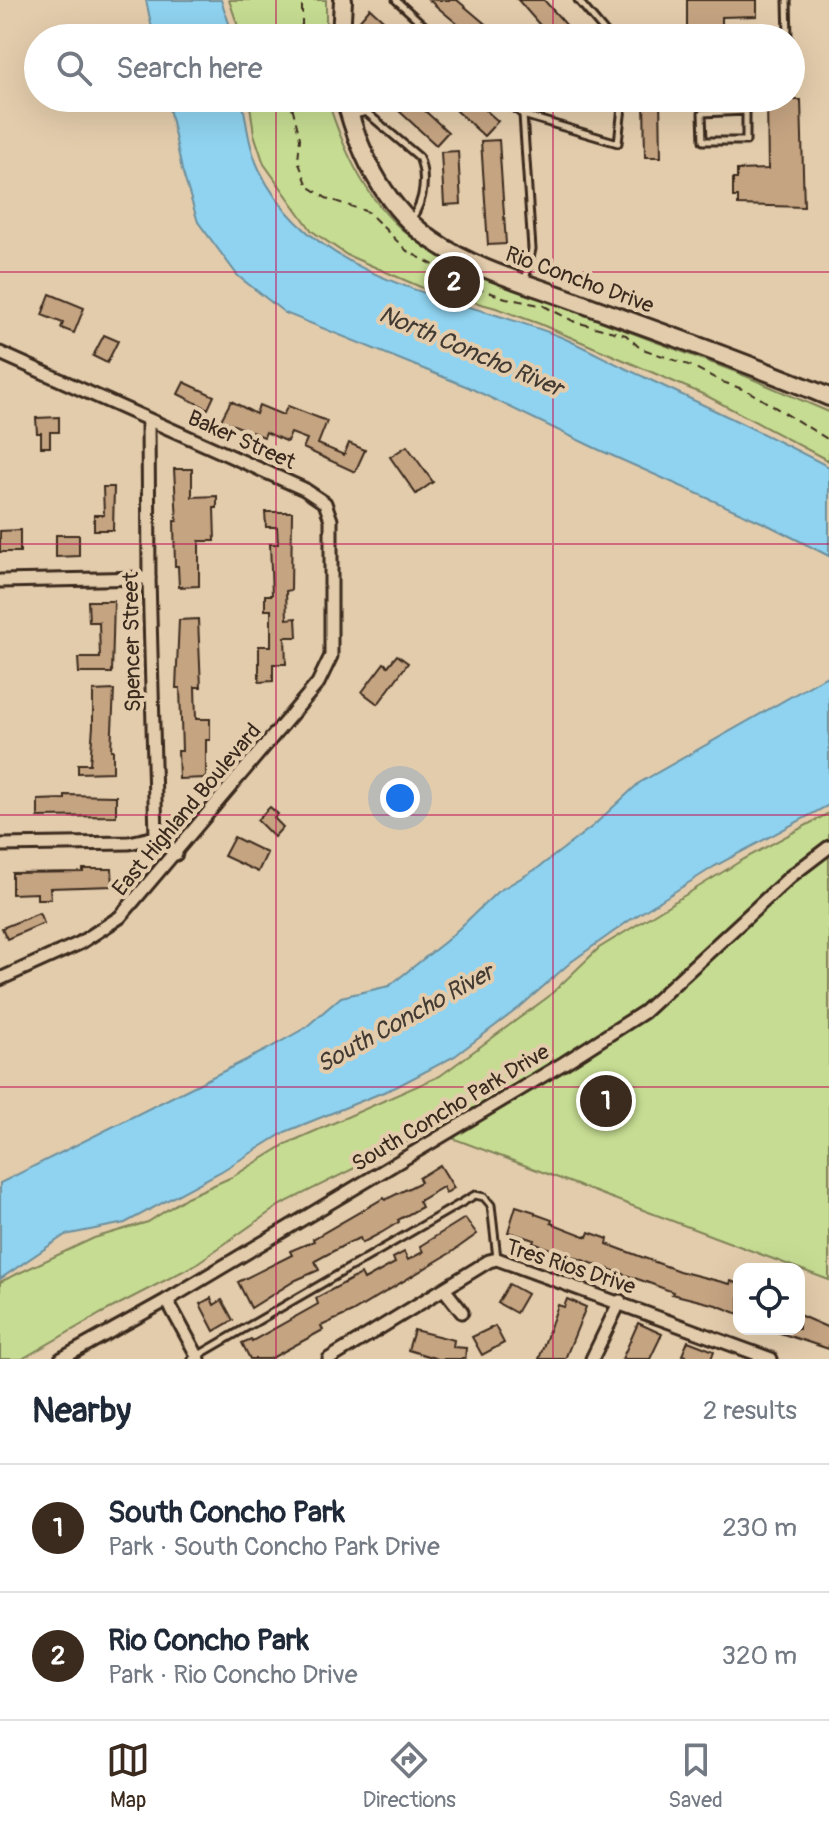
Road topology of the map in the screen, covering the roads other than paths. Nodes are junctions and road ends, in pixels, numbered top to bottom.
1 (343, 0) edge
2 (396, 0) edge
3 (578, 0) edge
4 (787, 0) edge
5 (342, 24) edge
6 (423, 24) edge
7 (598, 24) edge
8 (788, 24) edge
9 (349, 112) edge
10 (520, 112) edge
11 (621, 112) edge
12 (724, 112) edge
13 (746, 112) edge
14 (523, 115) junction
15 (350, 117) junction
16 (411, 220) junction
17 (524, 282) junction
18 (0, 353) edge
19 (829, 397) edge
20 (148, 420) junction
21 (149, 578) junction
22 (0, 581) edge
23 (331, 656) joint
24 (156, 837) junction
25 (0, 845) edge
26 (829, 847) edge
27 (176, 854) junction
28 (0, 979) edge
29 (497, 1259) junction
30 (444, 1289) junction
31 (167, 1300) junction
32 (620, 1301) junction
33 (462, 1312) dead end
34 (741, 1354) edge
35 (196, 1358) edge
36 (61, 1359) edge
37 (329, 1359) edge
38 (592, 1359) edge
39 (771, 1359) edge

1 - 5 street
2 - 6 lane
3 - 7 lane
4 - 8 lane
9 - 15 street, Rio Concho Drive
10 - 14 lane
11 - 14 lane
12 - 13 lane
14 - 17 lane
15 - 16 street, Rio Concho Drive
15 - 16 lane
16 - 17 street, Rio Concho Drive
17 - 19 street, Rio Concho Drive
18 - 20 street, Baker Street
20 - 21 street, Spencer Street
20 - 23 street, Baker Street
21 - 22 street
21 - 24 street, Spencer Street
23 - 27 street, East Highland Boulevard
24 - 25 street
24 - 27 street
26 - 31 street, South Concho Park Drive
27 - 28 street, East Highland Boulevard
29 - 30 street, Tres Rios Drive
29 - 32 street, Tres Rios Drive
29 - 35 lane
30 - 33 street
30 - 37 street, Tres Rios Drive
31 - 35 street
31 - 36 street, South Concho Park Drive
32 - 34 street, Tres Rios Drive
32 - 38 street
34 - 39 street, Tres Rios Drive

